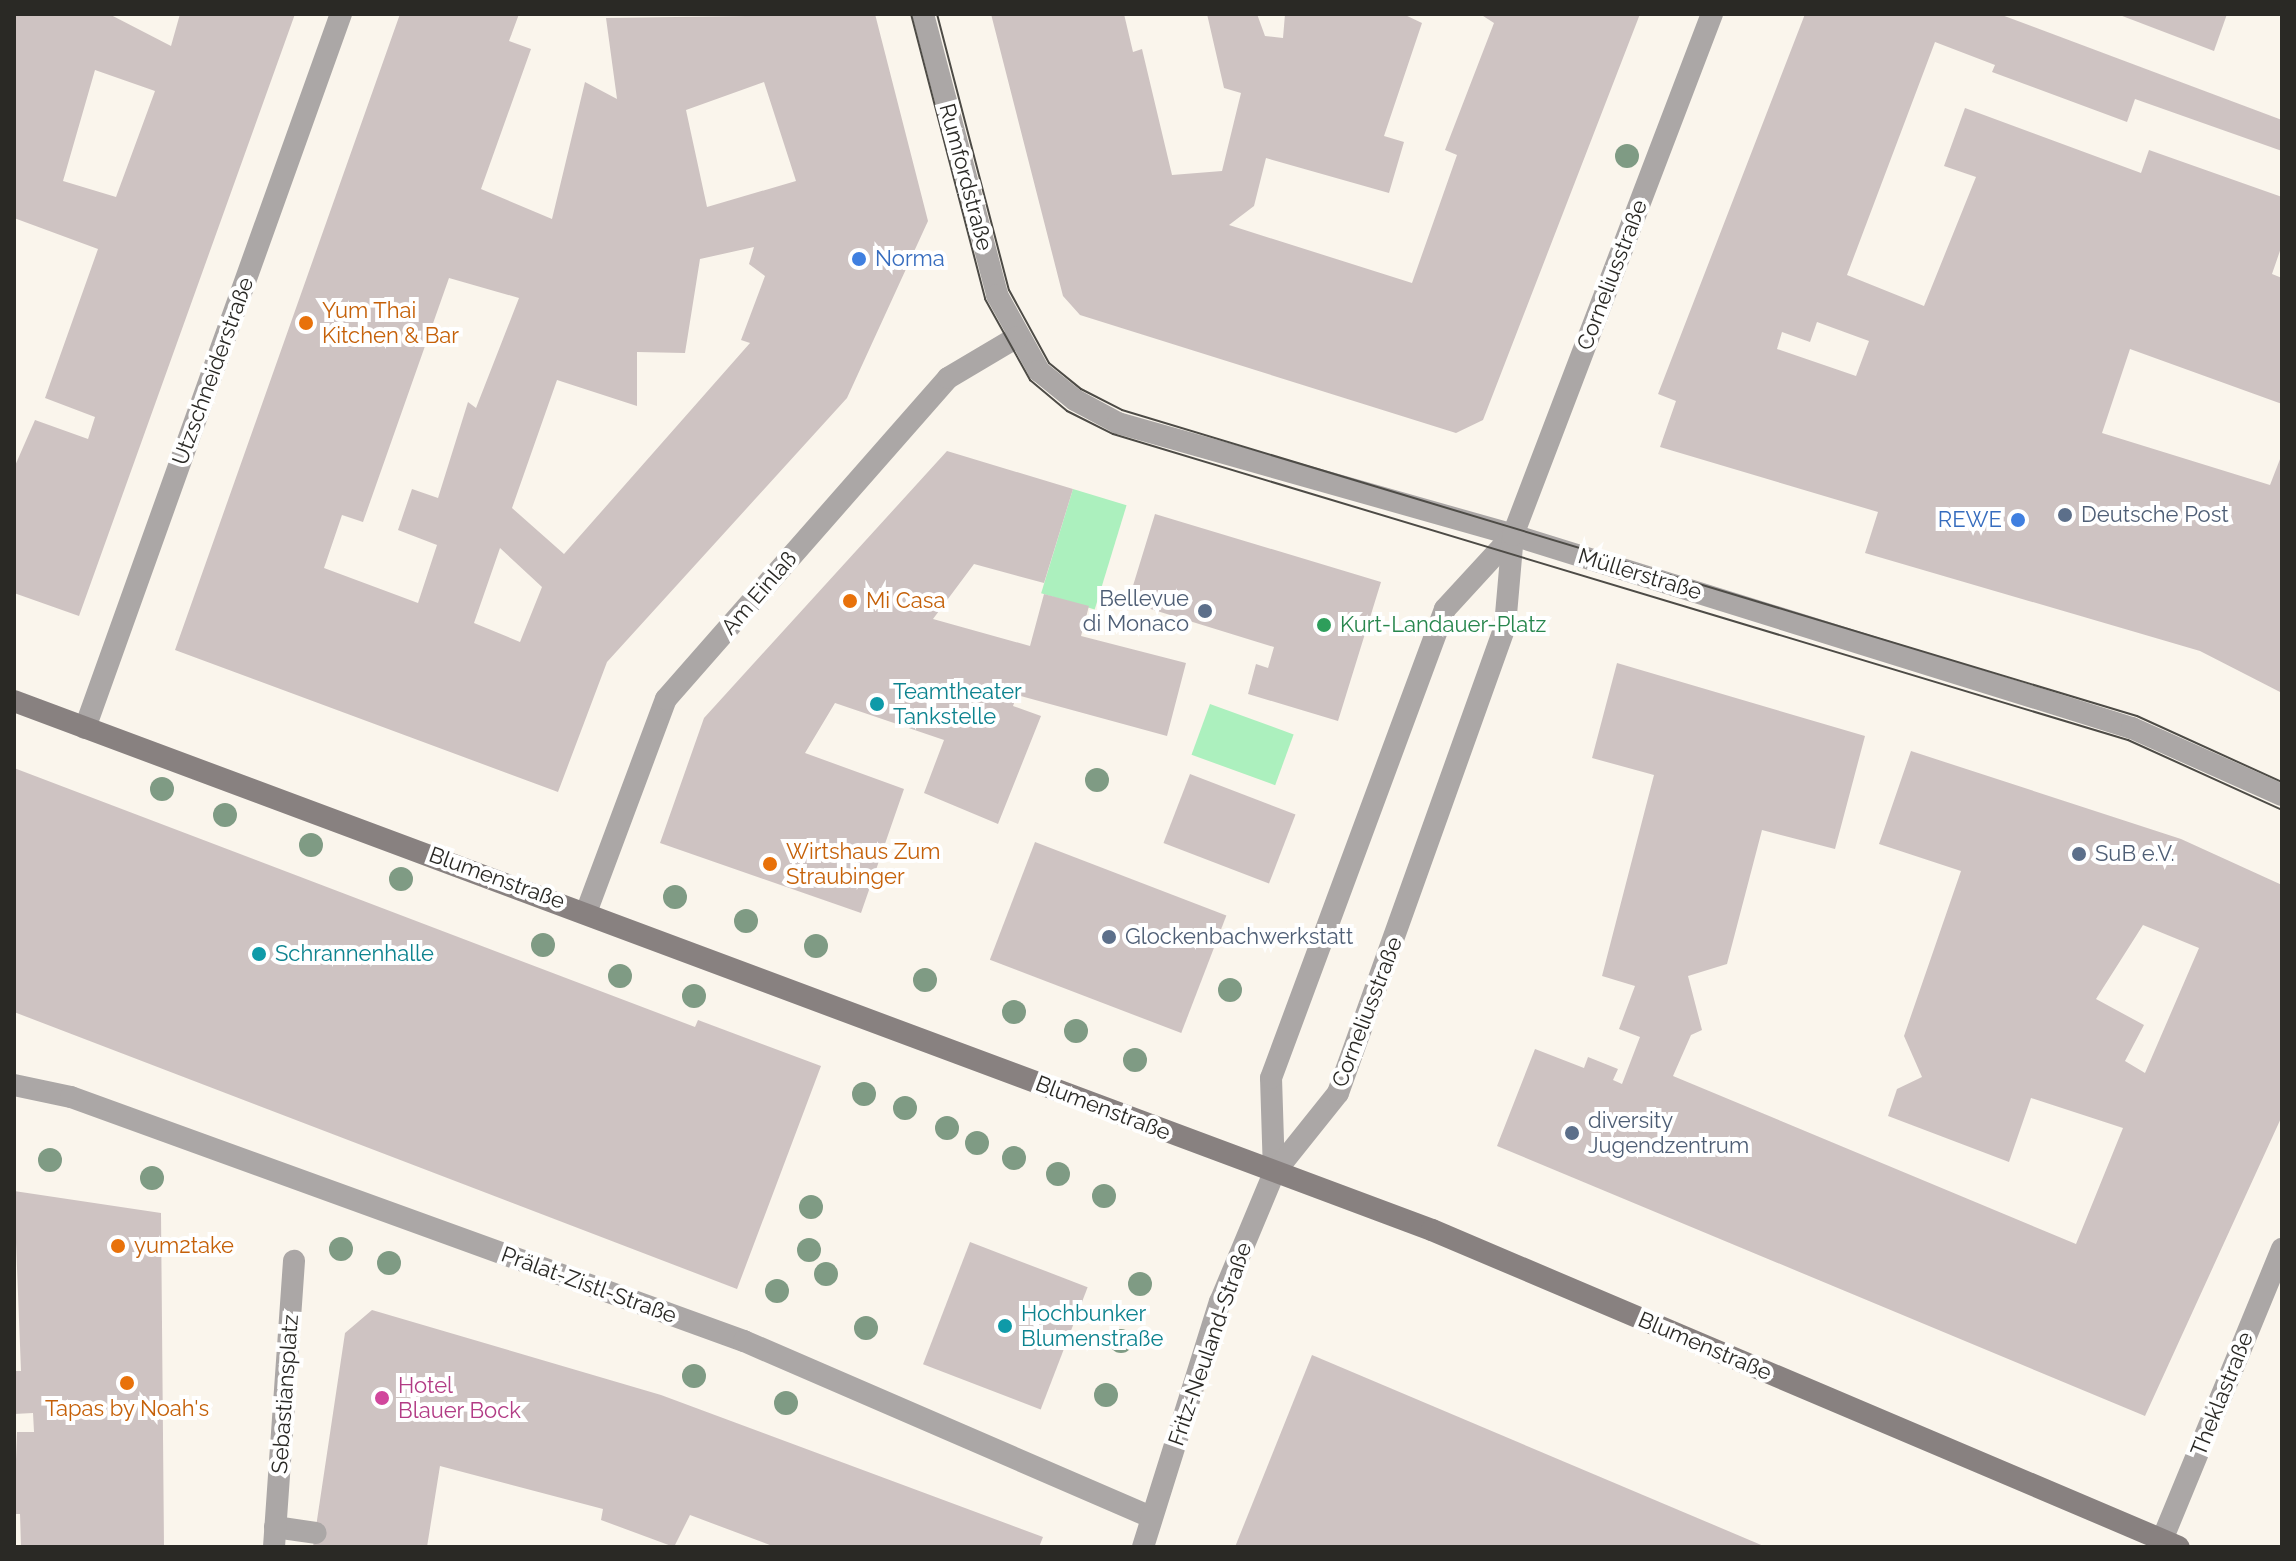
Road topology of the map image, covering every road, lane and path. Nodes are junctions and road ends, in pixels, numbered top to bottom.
1 (341, 14) edge
2 (923, 14) edge
3 (1712, 14) edge
4 (1017, 337) junction
5 (1513, 535) junction
6 (14, 701) edge
7 (85, 728) junction
8 (2282, 795) edge
9 (587, 910) junction
10 (14, 1085) edge
11 (1274, 1173) junction
12 (2282, 1249) edge
13 (294, 1261) dead end
14 (1151, 1517) junction
15 (316, 1533) dead end
16 (275, 1537) edge
17 (2170, 1543) edge
18 (1143, 1547) edge

1 - 7 street, Utzschneiderstraße
2 - 4 street, Rumfordstraße
3 - 5 street, Corneliusstraße
4 - 5 street, Müllerstraße
4 - 9 street, Am Einlaß
5 - 8 street, Müllerstraße
5 - 11 street, Corneliusstraße
5 - 11 street, Corneliusstraße
6 - 7 main road, Blumenstraße
7 - 9 main road, Blumenstraße
9 - 11 main road, Blumenstraße
10 - 14 street, Prälat-Zistl-Straße
11 - 14 street, Fritz-Neuland-Straße
11 - 17 main road, Blumenstraße
12 - 17 street, Theklastraße
13 - 16 street, Sebastiansplatz
14 - 18 street, Fritz-Neuland-Straße
15 - 16 street, Sebastiansplatz

